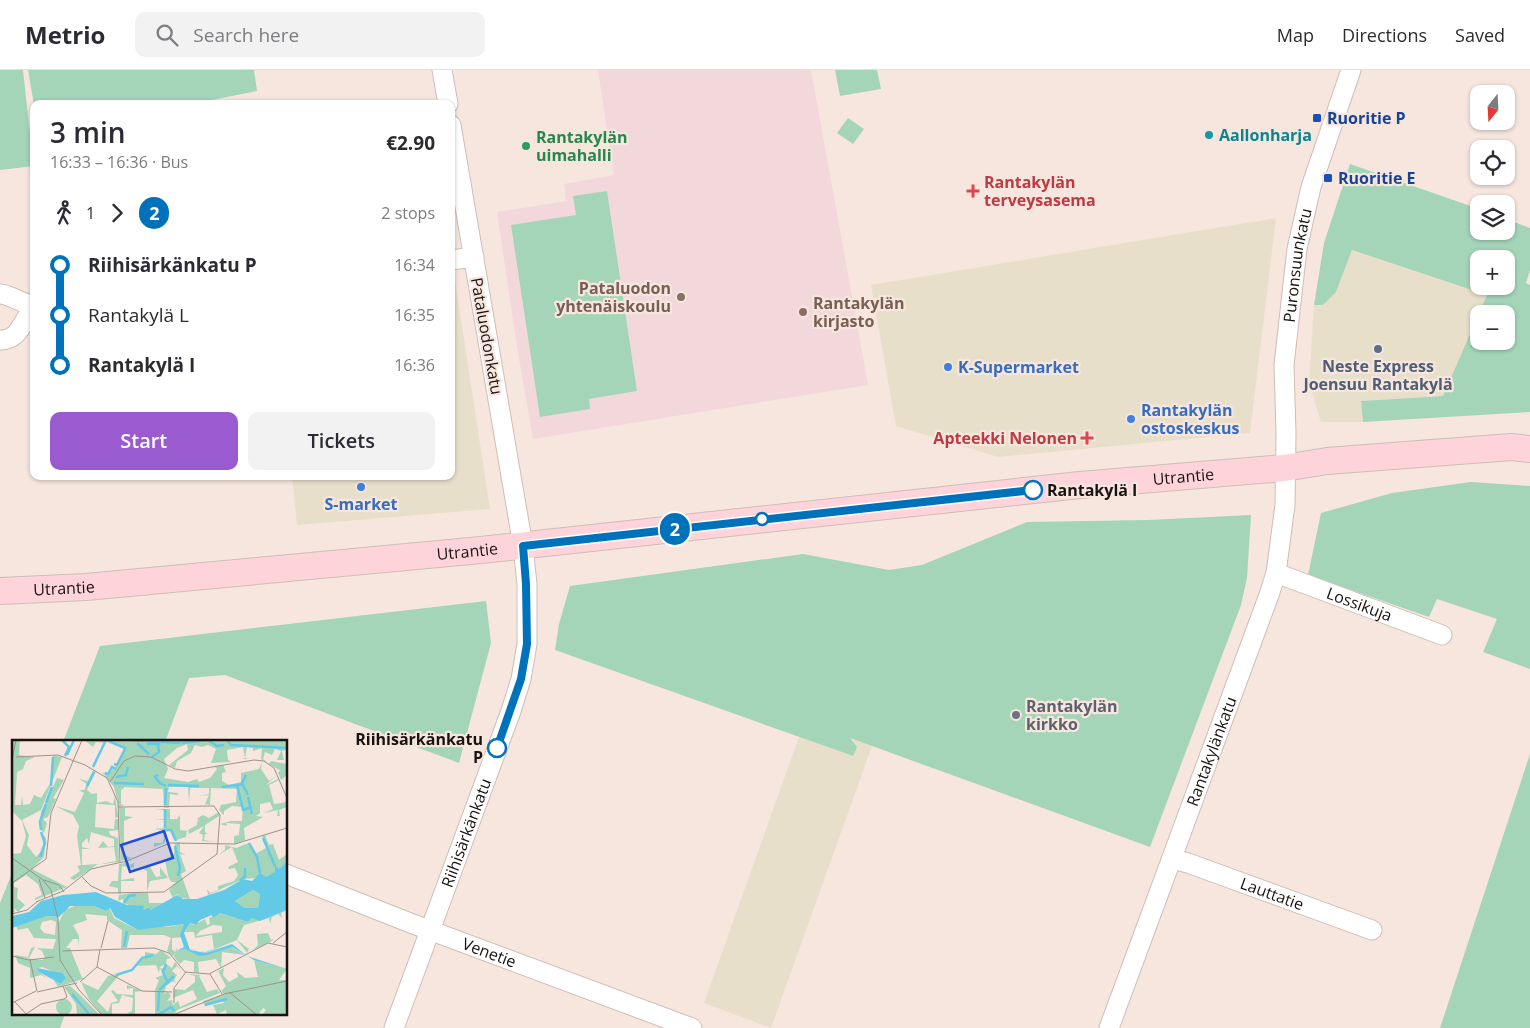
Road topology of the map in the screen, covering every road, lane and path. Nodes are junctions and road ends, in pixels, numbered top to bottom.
1 (442, 70) edge
2 (1350, 70) edge
3 (447, 100) edge
4 (455, 149) edge
5 (474, 257) junction
6 (455, 259) edge
7 (7, 296) edge
8 (30, 304) edge
9 (30, 315) edge
10 (23, 325) junction
11 (0, 340) edge
12 (1530, 449) edge
13 (1284, 468) junction
14 (523, 546) junction
15 (1276, 573) junction
16 (0, 591) edge
17 (1442, 635) dead end
18 (1172, 859) junction
19 (288, 875) edge
20 (429, 930) junction
21 (1372, 930) dead end
22 (394, 1028) edge
23 (692, 1028) edge
24 (1110, 1028) edge

1 - 3 street
2 - 13 street, Puronsuunkatu
4 - 5 street, Pataluodonkatu
5 - 6 street
5 - 14 street, Pataluodonkatu
7 - 8 street
7 - 10 street
9 - 10 street
10 - 11 street
12 - 13 main road, Utrantie
13 - 14 main road, Utrantie
13 - 15 street, Rantakylänkatu
14 - 16 main road, Utrantie
14 - 20 street, Riihisärkänkatu
15 - 17 street, Lossikuja
15 - 18 street, Rantakylänkatu
18 - 21 street, Lauttatie
18 - 24 street, Rantakylänkatu
19 - 20 street, Venetie
20 - 22 street, Riihisärkänkatu
20 - 23 street, Venetie

